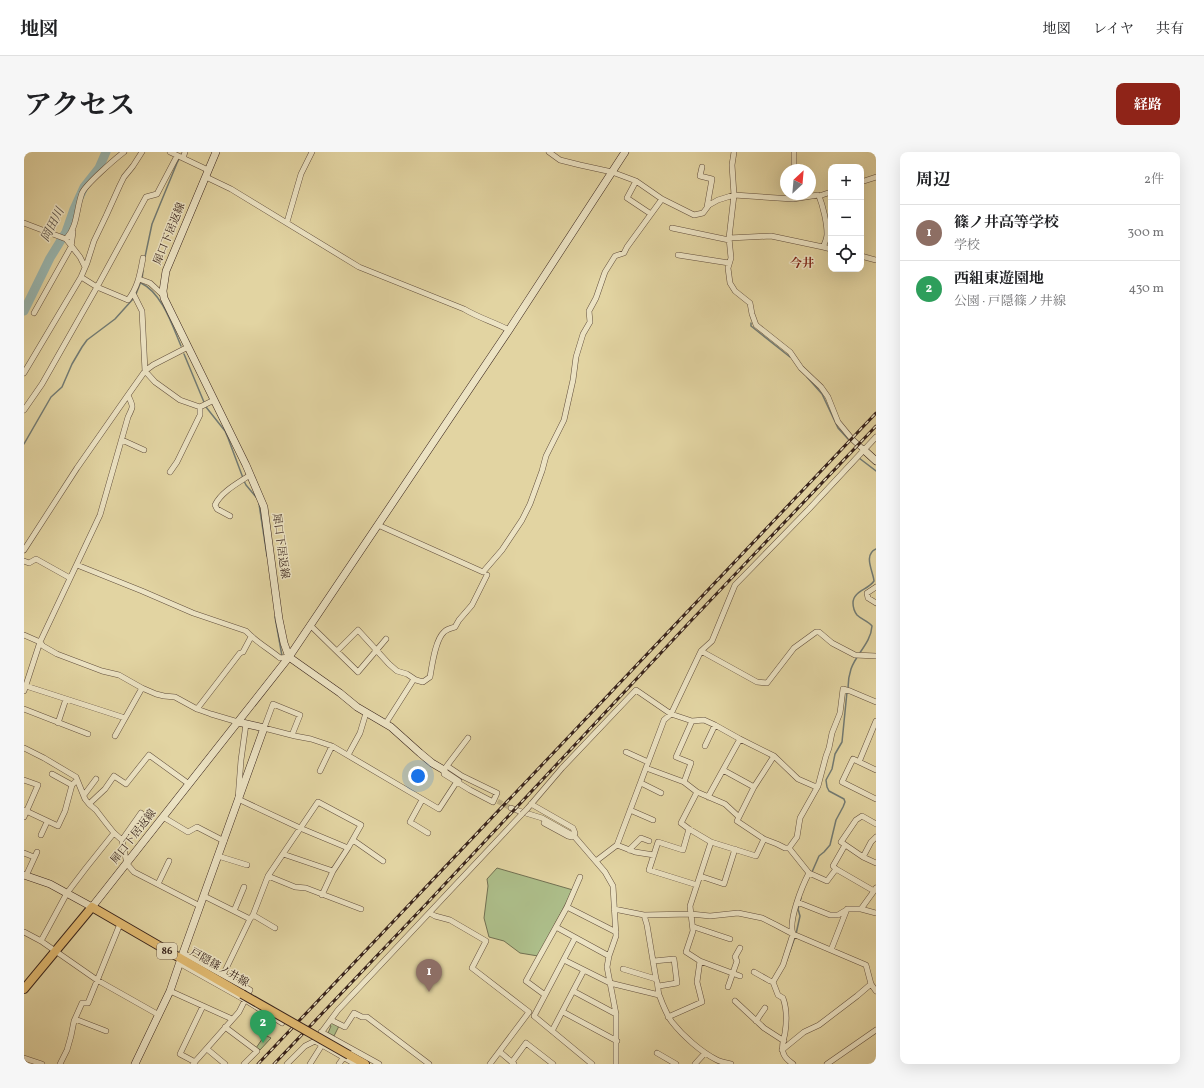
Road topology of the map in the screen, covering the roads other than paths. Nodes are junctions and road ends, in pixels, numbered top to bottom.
1 (124, 152) edge
2 (142, 152) edge
3 (170, 152) edge
4 (185, 152) edge
5 (216, 152) edge
6 (312, 152) edge
7 (549, 152) edge
8 (625, 152) edge
9 (734, 152) edge
10 (794, 152) edge
11 (180, 157) junction
12 (794, 164) edge
13 (702, 167) dead end
14 (612, 172) junction
15 (207, 174) junction
16 (876, 177) edge
17 (636, 181) junction
18 (864, 181) edge
19 (828, 193) edge
20 (816, 195) edge
21 (734, 196) junction
22 (780, 196) edge
23 (818, 196) junction
24 (662, 199) junction
25 (706, 207) junction
26 (651, 214) junction
27 (287, 222) junction
28 (24, 223) edge
29 (672, 228) dead end
30 (73, 230) junction
31 (66, 239) junction
32 (729, 239) junction
33 (71, 247) junction
34 (823, 247) junction
35 (828, 248) edge
36 (678, 255) dead end
37 (864, 257) edge
38 (143, 258) dead end
39 (876, 260) edge
40 (729, 263) junction
41 (85, 267) junction
42 (80, 277) junction
43 (141, 279) junction
44 (97, 287) junction
45 (135, 296) junction
46 (164, 296) junction
47 (34, 313) dead end
48 (509, 330) junction
49 (188, 347) junction
50 (146, 371) junction
51 (24, 373) edge
52 (128, 395) junction
53 (214, 400) junction
54 (200, 407) junction
55 (24, 410) edge
56 (876, 437) edge
57 (122, 440) junction
58 (144, 450) dead end
59 (864, 450) junction
60 (876, 461) edge
61 (170, 472) dead end
62 (250, 475) junction
63 (230, 516) dead end
64 (378, 525) junction
65 (24, 550) edge
66 (24, 561) edge
67 (77, 565) junction
68 (486, 575) dead end
69 (70, 578) junction
70 (876, 587) edge
71 (876, 603) edge
72 (310, 626) junction
73 (24, 635) edge
74 (251, 637) junction
75 (386, 639) dead end
76 (40, 642) junction
77 (376, 650) junction
78 (337, 651) junction
79 (701, 652) junction
80 (876, 656) edge
81 (288, 657) junction
82 (414, 679) junction
83 (142, 688) junction
84 (25, 689) edge
85 (66, 699) junction
86 (876, 702) edge
87 (24, 709) edge
88 (197, 709) junction
89 (366, 713) junction
90 (671, 714) junction
91 (125, 718) junction
92 (876, 720) edge
93 (692, 721) junction
94 (238, 722) junction
95 (58, 723) junction
96 (386, 723) junction
97 (246, 724) junction
98 (715, 725) junction
99 (264, 728) junction
100 (88, 734) dead end
101 (292, 735) junction
102 (115, 736) dead end
103 (468, 738) dead end
104 (740, 739) junction
105 (332, 746) junction
106 (705, 746) dead end
107 (24, 748) edge
108 (626, 752) dead end
109 (348, 755) junction
110 (774, 756) junction
111 (648, 762) junction
112 (860, 762) junction
113 (445, 768) junction
114 (646, 768) junction
115 (724, 770) junction
116 (876, 770) edge
117 (320, 771) dead end
118 (52, 774) dead end
119 (96, 779) dead end
120 (24, 780) edge
121 (77, 780) junction
122 (684, 782) junction
123 (456, 783) junction
124 (640, 783) junction
125 (189, 784) junction
126 (72, 785) junction
127 (818, 786) junction
128 (754, 787) junction
129 (697, 792) junction
130 (661, 793) dead end
131 (84, 795) junction
132 (708, 797) junction
133 (491, 798) tunnel mouth
134 (876, 798) edge
135 (238, 799) junction
136 (422, 800) junction
137 (89, 804) junction
138 (531, 804) junction
139 (511, 808) tunnel mouth
140 (630, 810) junction
141 (25, 813) edge
142 (141, 813) dead end
143 (521, 814) junction
144 (739, 816) junction
145 (163, 817) junction
146 (653, 820) dead end
147 (47, 822) junction
148 (876, 824) edge
149 (300, 828) junction
150 (689, 829) junction
151 (114, 833) junction
152 (428, 833) dead end
153 (41, 835) dead end
154 (574, 836) junction
155 (876, 837) edge
156 (764, 839) junction
157 (122, 840) junction
158 (353, 840) junction
159 (224, 841) junction
160 (649, 841) dead end
161 (711, 842) junction
162 (616, 845) junction
163 (845, 845) junction
164 (348, 848) junction
165 (789, 848) junction
166 (735, 849) junction
167 (629, 850) junction
168 (24, 853) edge
169 (283, 854) junction
170 (654, 855) junction
171 (218, 856) junction
172 (863, 857) junction
173 (383, 861) dead end
174 (596, 861) junction
175 (169, 862) dead end
176 (876, 863) edge
177 (127, 864) junction
178 (247, 865) dead end
179 (836, 869) junction
180 (333, 871) junction
181 (809, 874) junction
182 (25, 876) edge
183 (268, 876) junction
184 (700, 876) junction
185 (580, 877) dead end
186 (158, 884) junction
187 (697, 885) junction
188 (244, 887) dead end
189 (875, 889) edge
190 (67, 893) junction
191 (322, 895) junction
192 (204, 896) junction
193 (799, 903) junction
194 (200, 906) junction
195 (567, 907) junction
196 (92, 908) junction
197 (848, 908) junction
198 (861, 908) junction
199 (361, 909) dead end
200 (614, 909) junction
201 (234, 911) junction
202 (430, 913) junction
203 (876, 913) edge
204 (690, 914) junction
205 (644, 915) junction
206 (252, 917) junction
207 (120, 924) junction
208 (556, 927) junction
209 (694, 927) junction
210 (275, 928) dead end
211 (24, 932) edge
212 (616, 932) junction
213 (795, 935) junction
214 (575, 938) junction
215 (730, 939) dead end
216 (41, 941) junction
217 (740, 948) dead end
218 (831, 950) junction
219 (55, 951) junction
220 (609, 956) junction
221 (181, 958) junction
222 (564, 960) junction
223 (654, 961) junction
224 (700, 961) junction
225 (623, 969) dead end
226 (584, 970) junction
227 (754, 972) dead end
228 (733, 974) junction
229 (223, 975) junction
230 (740, 976) dead end
231 (656, 979) junction
232 (97, 980) junction
233 (774, 982) junction
234 (610, 983) junction
235 (659, 986) junction
236 (874, 986) edge
237 (728, 987) dead end
238 (24, 989) edge
239 (170, 991) junction
240 (573, 991) junction
241 (545, 995) junction
242 (659, 995) junction
243 (244, 997) junction
244 (735, 1002) dead end
245 (203, 1006) junction
246 (765, 1008) dead end
247 (563, 1012) junction
248 (616, 1014) junction
249 (159, 1015) junction
250 (668, 1017) junction
251 (75, 1019) junction
252 (232, 1019) junction
253 (330, 1020) junction
254 (756, 1020) junction
255 (282, 1023) dead end
256 (225, 1027) junction
257 (876, 1030) edge
258 (106, 1031) dead end
259 (552, 1031) junction
260 (321, 1032) junction
261 (315, 1041) junction
262 (784, 1041) junction
263 (617, 1042) junction
264 (322, 1045) junction
265 (207, 1049) junction
266 (782, 1050) junction
267 (500, 1052) junction
268 (657, 1053) dead end
269 (704, 1053) junction
270 (346, 1056) junction
271 (24, 1058) edge
272 (194, 1063) edge
273 (513, 1063) edge
274 (42, 1064) edge
275 (60, 1064) edge
276 (136, 1064) edge
277 (224, 1064) edge
278 (244, 1064) edge
279 (287, 1064) edge
280 (310, 1064) edge
281 (339, 1064) edge
282 (356, 1064) edge
283 (365, 1064) edge
284 (379, 1064) edge
285 (429, 1064) edge
286 (490, 1064) edge
287 (552, 1064) edge
288 (592, 1064) edge
289 (616, 1064) edge
290 (676, 1064) edge
291 (695, 1064) edge
292 (732, 1064) edge
293 (793, 1064) edge
294 (826, 1064) edge

1 - 30 street
2 - 41 street
3 - 11 street
4 - 11 street
5 - 15 street, 犀口下居返線
6 - 27 street
7 - 14 street
8 - 14 street
9 - 21 street
10 - 12 street
11 - 15 street
11 - 44 street
13 - 25 street
14 - 17 street
14 - 48 street
15 - 27 street
15 - 46 street, 犀口下居返線
16 - 18 street
17 - 24 street
17 - 26 street
19 - 23 street
20 - 23 street
21 - 22 street
21 - 25 street
21 - 32 street
23 - 34 street
24 - 25 street
24 - 26 street
26 - 64 street
27 - 48 street
28 - 31 street
29 - 32 street
30 - 31 street
30 - 33 street
31 - 33 street
32 - 34 street
32 - 40 street
33 - 41 street
33 - 47 street
34 - 35 street
36 - 40 street
37 - 39 street
38 - 43 street
40 - 59 street
41 - 42 street
42 - 44 street
42 - 51 street
43 - 45 street
43 - 46 street
44 - 45 street
44 - 55 street
45 - 50 street
46 - 49 street, 犀口下居返線
48 - 64 street
49 - 50 street
49 - 53 street, 犀口下居返線
50 - 52 street
50 - 54 street
52 - 57 street
52 - 65 street
53 - 54 street
53 - 62 street, 犀口下居返線
54 - 61 street
56 - 59 street
57 - 58 street
57 - 67 street
59 - 60 street
59 - 79 street
62 - 63 street
62 - 81 street, 犀口下居返線
64 - 72 street
66 - 69 street
67 - 69 street
67 - 74 street
68 - 82 street
69 - 76 street
70 - 71 street
72 - 78 street
72 - 81 street
73 - 76 street
74 - 81 street
74 - 88 street
75 - 77 street
76 - 83 street
76 - 84 street
77 - 78 street
77 - 78 street
77 - 82 street
79 - 80 street
79 - 90 street
81 - 89 street
81 - 94 street, 犀口下居返線
82 - 96 street
83 - 88 street
83 - 91 street
84 - 85 street
85 - 91 street
85 - 95 street
86 - 127 street
87 - 95 street
88 - 94 street
89 - 96 street
89 - 109 street
90 - 93 street
90 - 111 street
90 - 138 street
91 - 102 street
92 - 112 street
93 - 98 street
93 - 122 street
94 - 97 street
94 - 125 street, 犀口下居返線
95 - 100 street
96 - 113 street
97 - 99 street
97 - 135 street
98 - 104 street
98 - 106 street
99 - 101 street
99 - 101 street
99 - 135 street
101 - 105 street
103 - 113 street
104 - 110 street
104 - 115 street
105 - 109 street
105 - 117 street
107 - 121 street
108 - 111 street
109 - 136 street
110 - 127 street
110 - 128 street
111 - 114 street
112 - 116 street
112 - 134 street
113 - 123 street
113 - 123 street
113 - 133 street
114 - 122 street
114 - 124 street
115 - 128 street
115 - 132 street
118 - 126 street
119 - 131 street
120 - 141 street
121 - 126 street
121 - 131 street
122 - 129 street
123 - 136 street
124 - 130 street
124 - 140 street
125 - 137 street
125 - 145 street, 犀口下居返線
126 - 147 street
127 - 165 street
128 - 144 street
129 - 132 street
129 - 150 street
131 - 137 street
132 - 144 street
135 - 149 street
135 - 159 street
136 - 152 street
137 - 151 street
138 - 143 street, bridge
138 - 154 street
139 - 154 street
140 - 146 street
140 - 162 street
141 - 147 street
142 - 157 street
143 - 154 street
143 - 202 street
144 - 156 street
145 - 159 street
145 - 177 street, 犀口下居返線
147 - 153 street
148 - 163 street
149 - 158 street
149 - 164 street
149 - 169 street
150 - 161 street
150 - 170 street
151 - 157 street
151 - 190 street
154 - 174 street
155 - 172 street
156 - 165 street
156 - 166 street
157 - 177 street
158 - 164 street
158 - 173 street
159 - 171 street
160 - 167 street
161 - 166 street
161 - 184 street
162 - 167 street
162 - 174 street
163 - 172 street
163 - 179 street
164 - 180 street
165 - 181 street
166 - 184 street
167 - 170 street
168 - 182 street
169 - 180 street
169 - 183 street
170 - 187 street
171 - 178 street
171 - 192 street
172 - 176 street
174 - 200 street
175 - 186 street
177 - 186 street
177 - 196 street, 犀口下居返線
179 - 181 street
179 - 189 street
180 - 191 street
181 - 193 street
182 - 190 street
183 - 191 street
183 - 206 street
184 - 187 street
185 - 195 street
186 - 194 street
187 - 204 street
188 - 201 street
189 - 198 street
190 - 196 street
190 - 216 street
191 - 199 street
192 - 194 street
192 - 201 street
193 - 197 street
193 - 213 street
194 - 221 street
195 - 208 street
195 - 212 street
196 - 207 main road, 戸隠篠ノ井線 / 86
196 - 219 main road
197 - 198 street
197 - 218 street
198 - 203 street
200 - 205 street
200 - 212 street
201 - 206 street
202 - 253 street
202 - 267 street
204 - 205 street
204 - 209 street
204 - 213 street
205 - 223 street
206 - 210 street
206 - 229 street
207 - 221 main road, 戸隠篠ノ井線 / 86
207 - 232 street
208 - 214 street
208 - 241 street
209 - 215 street
209 - 224 street
211 - 216 street
212 - 220 street
213 - 218 street
213 - 233 street
214 - 220 street
214 - 222 street
216 - 219 street
217 - 228 street
218 - 236 street
219 - 232 street
219 - 238 main road
220 - 234 street
221 - 229 street
221 - 239 street
221 - 243 main road, 戸隠篠ノ井線 / 86
222 - 226 street
222 - 241 street
223 - 231 street
223 - 235 street
224 - 228 street
224 - 250 street
225 - 231 street
226 - 234 street
226 - 240 street
227 - 233 street
228 - 230 street
228 - 237 street
229 - 243 street
231 - 235 street
232 - 249 street
232 - 251 street
233 - 262 street
234 - 242 street
234 - 248 street
235 - 242 street
236 - 266 street
239 - 245 street
239 - 249 street
240 - 247 street
240 - 248 street
241 - 259 street
242 - 250 street
243 - 252 street
243 - 255 street
243 - 270 main road, 戸隠篠ノ井線 / 86, bridge
244 - 254 street
245 - 252 street
245 - 272 street
246 - 254 street
247 - 259 street
247 - 263 street
248 - 263 street
249 - 276 street
250 - 269 street
251 - 258 street
251 - 275 street
252 - 256 street
253 - 260 street
253 - 285 street
254 - 262 street
256 - 265 street
256 - 278 street
257 - 294 street
259 - 288 street
260 - 261 street
260 - 284 street
261 - 264 street
261 - 279 street
262 - 266 street
263 - 289 street
264 - 270 street
264 - 280 street
265 - 272 street
265 - 277 street
266 - 293 street
267 - 273 street
267 - 286 street
268 - 290 street
269 - 291 street
269 - 292 street
270 - 281 street
270 - 282 street
270 - 283 main road, 戸隠篠ノ井線 / 86
271 - 274 street
273 - 287 street

